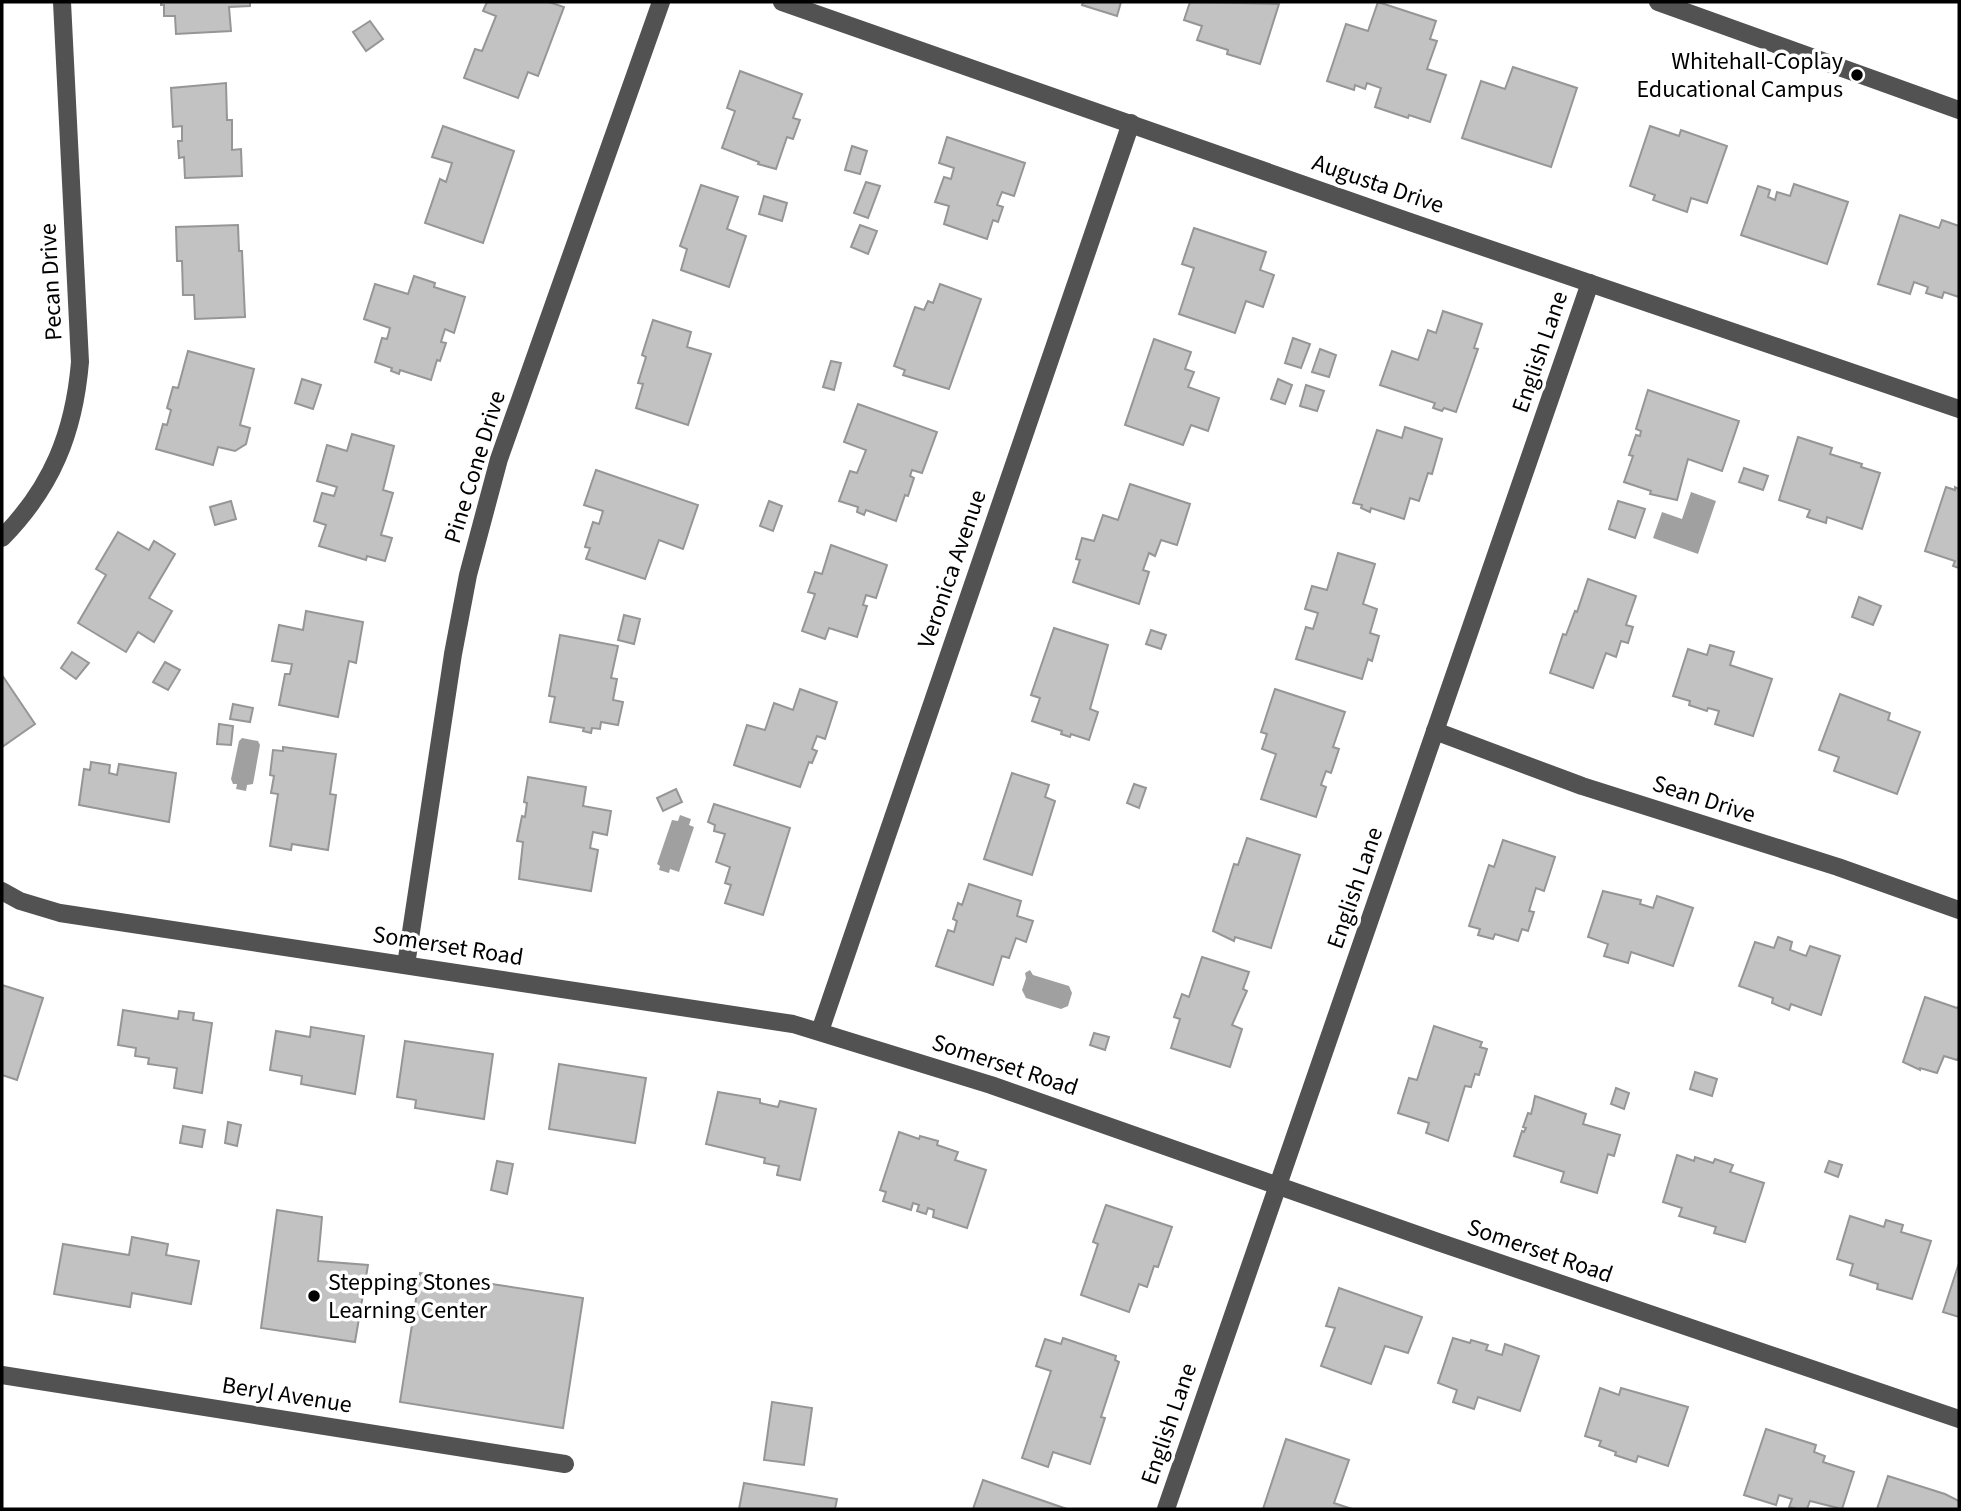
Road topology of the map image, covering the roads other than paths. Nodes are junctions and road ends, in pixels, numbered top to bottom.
1 (62, 2) edge
2 (661, 2) edge
3 (782, 2) edge
4 (1658, 2) edge
5 (1704, 9) edge
6 (1959, 110) edge
7 (1131, 123) junction
8 (1590, 283) junction
9 (1959, 409) edge
10 (2, 538) edge
11 (1435, 731) junction
12 (2, 891) edge
13 (1959, 909) edge
14 (406, 965) junction
15 (820, 1031) junction
16 (1278, 1186) junction
17 (2, 1375) edge
18 (1959, 1419) edge
19 (565, 1464) dead end
20 (1166, 1509) edge

1 - 10 street, Pecan Drive
2 - 14 street, Pine Cone Drive
3 - 7 street, Augusta Drive
4 - 5 street
5 - 6 street
7 - 8 street, Augusta Drive
7 - 15 street, Veronica Avenue
8 - 9 street, Augusta Drive
8 - 11 street, English Lane
11 - 13 street, Sean Drive
11 - 16 street, English Lane
12 - 14 street, Somerset Road
14 - 15 street, Somerset Road
15 - 16 street, Somerset Road
16 - 18 street, Somerset Road
16 - 20 street, English Lane
17 - 19 street, Beryl Avenue

